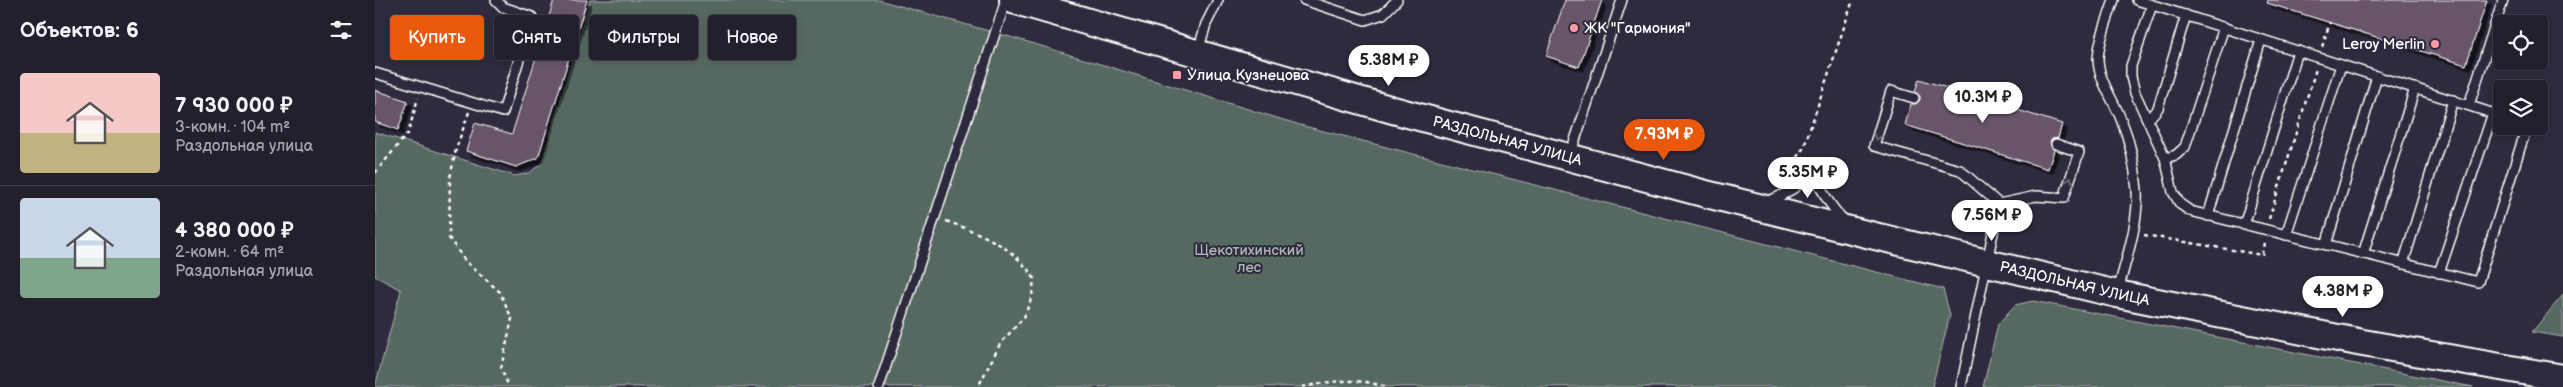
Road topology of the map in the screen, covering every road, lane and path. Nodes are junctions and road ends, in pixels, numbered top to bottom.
1 (496, 0) edge
2 (1006, 0) edge
3 (1013, 0) edge
4 (1218, 0) edge
5 (1305, 0) edge
6 (1397, 0) edge
7 (1622, 0) edge
8 (1853, 0) edge
9 (2114, 0) edge
10 (2137, 0) edge
11 (2503, 0) edge
12 (2152, 5) junction
13 (2185, 16) junction
14 (2224, 28) junction
15 (2261, 40) junction
16 (2298, 51) junction
17 (1197, 54) junction
18 (2341, 65) junction
19 (375, 73) edge
20 (2377, 76) junction
21 (421, 87) junction
22 (2415, 88) junction
23 (1914, 98) dead end
24 (2453, 100) junction
25 (472, 102) junction
26 (2469, 106) junction
27 (2493, 113) edge
28 (2148, 120) junction
29 (2493, 125) edge
30 (2524, 135) edge
31 (2056, 144) dead end
32 (1570, 157) junction
33 (2165, 158) junction
34 (1792, 164) dead end
35 (375, 173) edge
36 (1999, 204) junction
37 (1748, 205) junction
38 (2208, 216) junction
39 (937, 218) junction
40 (2244, 225) junction
41 (1858, 232) junction
42 (2286, 235) junction
43 (2326, 245) junction
44 (2363, 254) junction
45 (1987, 262) junction
46 (2403, 264) junction
47 (2439, 273) junction
48 (2117, 294) junction
49 (2563, 378) edge
50 (509, 387) edge
51 (879, 387) edge
52 (978, 387) edge
53 (1302, 387) edge
54 (1386, 387) edge
55 (1961, 387) edge

1 - 25 lane
2 - 39 lane
3 - 17 main road, РАЗДОЛЬНАЯ УЛИЦА
4 - 17 lane
5 - 6 lane
7 - 32 lane
8 - 34 path
9 - 48 lane
10 - 12 lane
11 - 26 lane
12 - 13 lane
12 - 28 lane
13 - 14 lane
13 - 28 lane
14 - 15 lane
14 - 33 lane
15 - 16 lane
15 - 38 lane
16 - 18 lane
16 - 40 lane
17 - 32 main road, РАЗДОЛЬНАЯ УЛИЦА
18 - 20 lane
18 - 42 lane
19 - 21 lane
20 - 22 lane
20 - 43 lane
21 - 25 lane
21 - 35 path
22 - 24 lane
22 - 44 lane
23 -> 36 lane
24 - 26 lane
24 - 46 lane
25 - 50 path
26 - 27 lane
28 - 33 lane
29 - 47 lane
30 - 47 lane
36 -> 31 lane
32 - 37 main road, РАЗДОЛЬНАЯ УЛИЦА
33 - 38 lane
36 - 45 lane
37 - 41 main road, РАЗДОЛЬНАЯ УЛИЦА
37 - 41 lane
38 - 40 lane
39 - 51 lane
39 - 52 path
40 - 42 lane
41 - 45 main road, РАЗДОЛЬНАЯ УЛИЦА
42 - 43 lane
43 - 44 lane
44 - 46 lane
45 - 48 main road, РАЗДОЛЬНАЯ УЛИЦА
45 - 55 lane
46 - 47 lane
48 - 49 main road, РАЗДОЛЬНАЯ УЛИЦА
53 - 54 path

